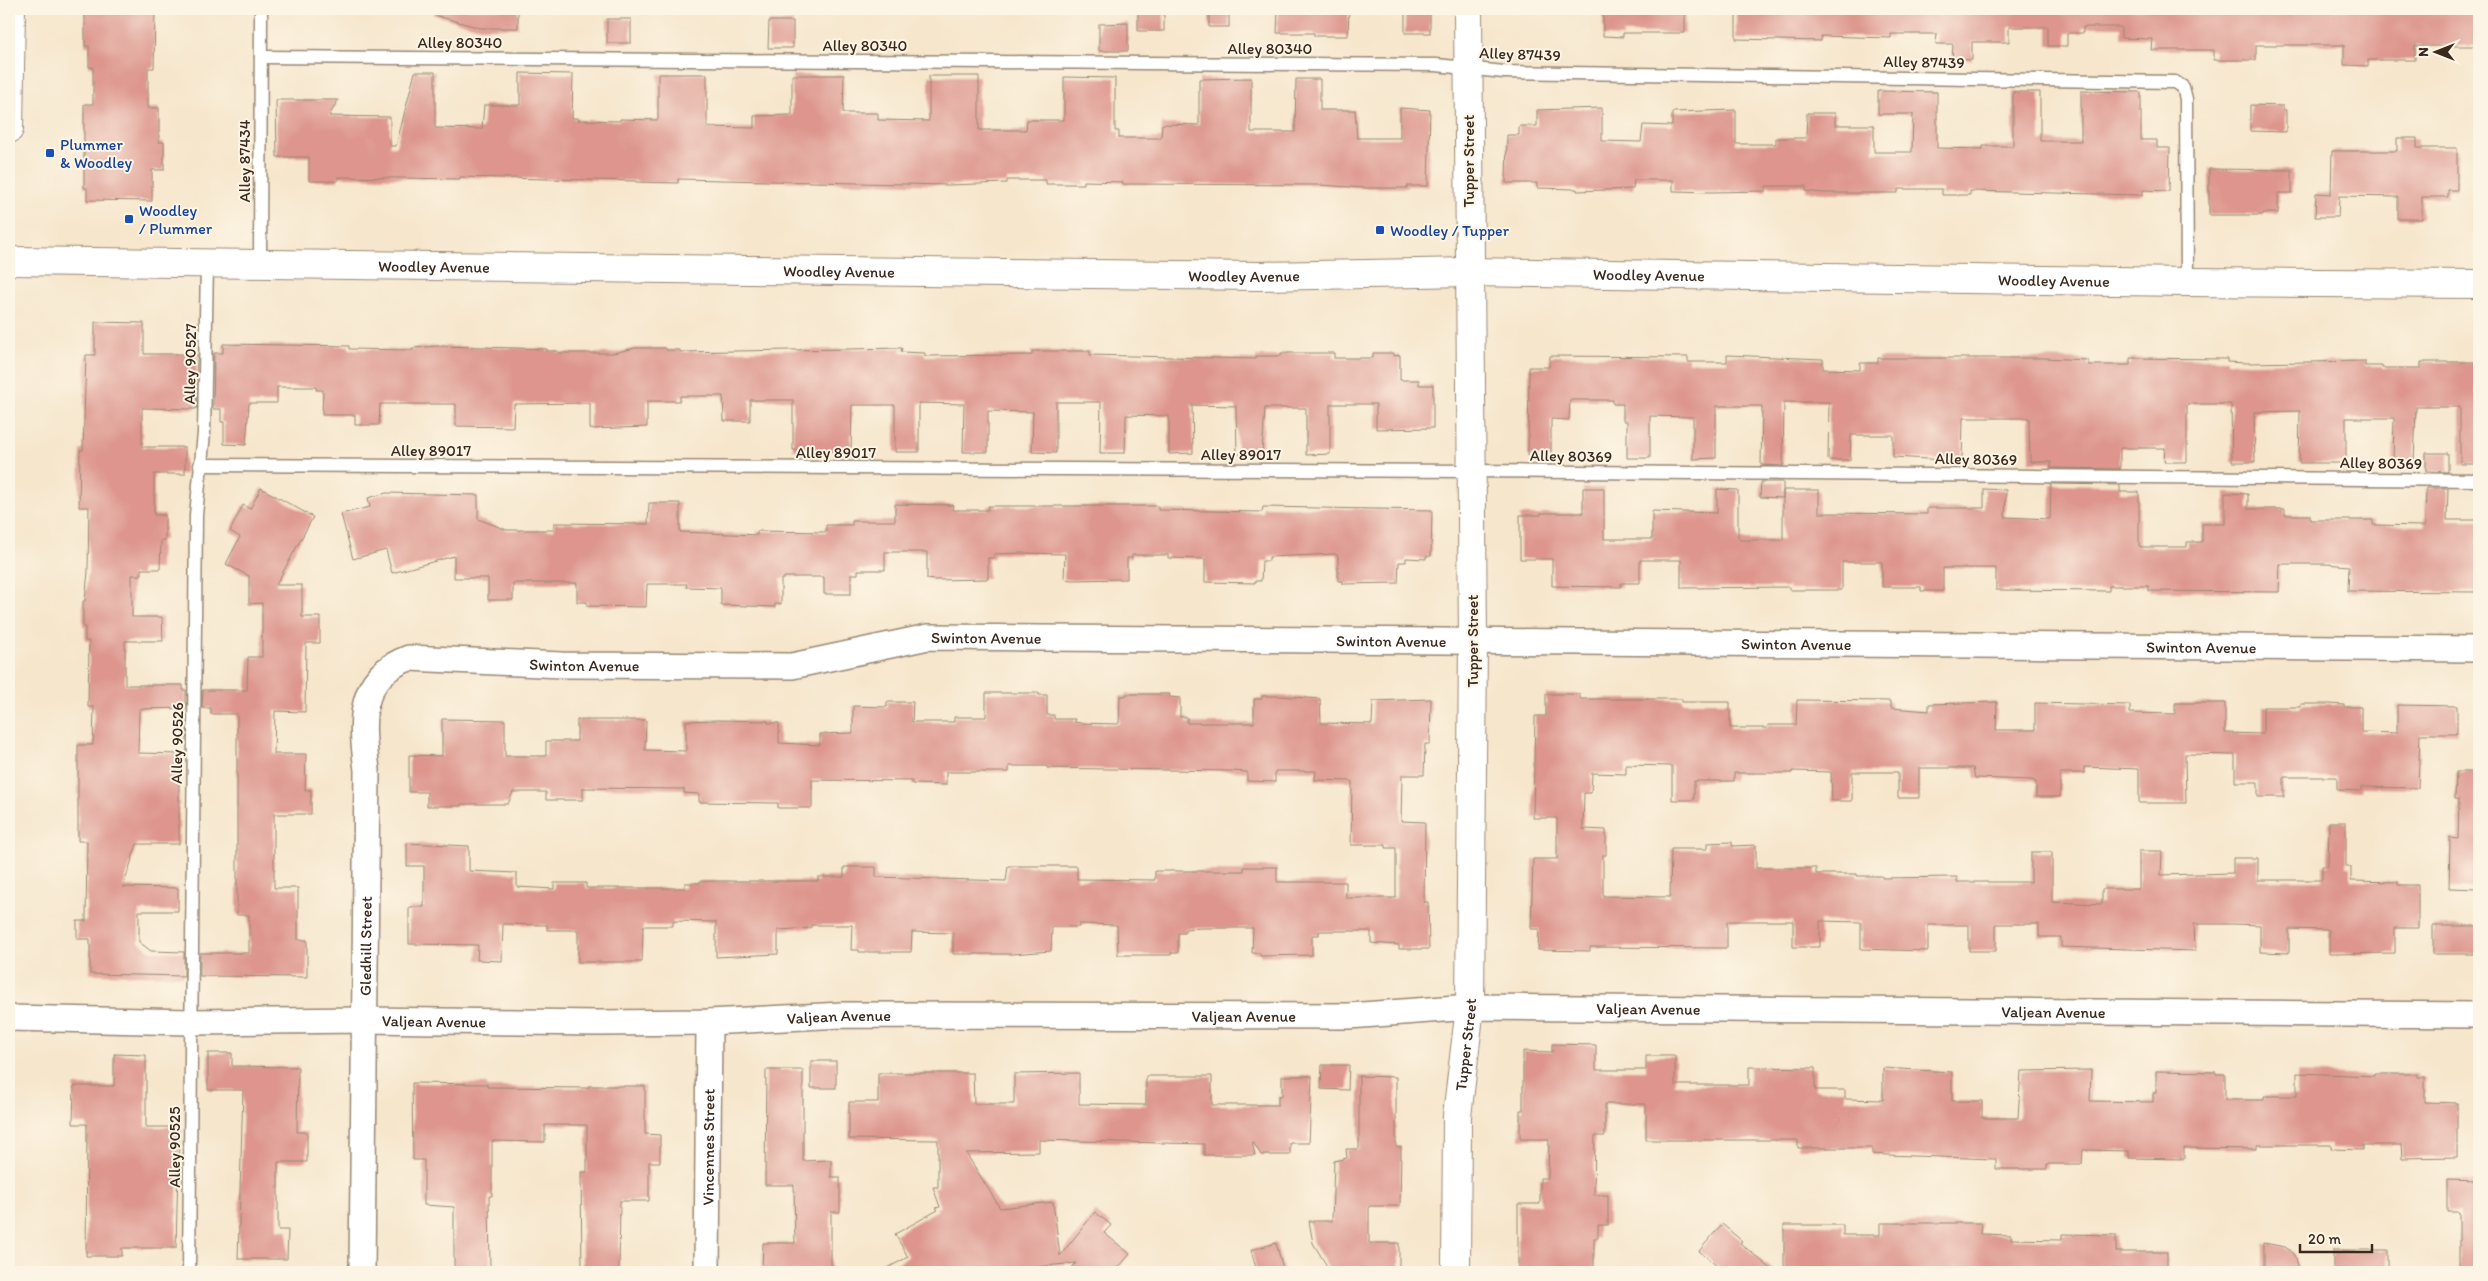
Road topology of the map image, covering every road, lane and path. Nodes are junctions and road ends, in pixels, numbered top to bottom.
1 (11, 9) edge
2 (261, 9) edge
3 (1468, 9) edge
4 (261, 57) junction
5 (1468, 68) junction
6 (9, 129) edge
7 (9, 261) edge
8 (207, 263) junction
9 (260, 264) junction
10 (1469, 272) junction
11 (2187, 282) junction
12 (2479, 284) edge
13 (200, 465) junction
14 (1472, 471) junction
15 (2479, 480) edge
16 (1473, 642) junction
17 (2479, 649) edge
18 (374, 682) joint
19 (1470, 1007) junction
20 (2479, 1015) edge
21 (9, 1018) edge
22 (364, 1020) junction
23 (191, 1022) junction
24 (709, 1022) junction
25 (189, 1272) edge
26 (362, 1272) edge
27 (707, 1272) edge
28 (1456, 1272) edge

1 - 6 main road
2 - 4 lane, Alley 87434
3 - 5 main road, Tupper Street
4 - 5 lane, Alley 80340
4 - 9 lane, Alley 87434
5 - 10 main road, Tupper Street
5 - 11 lane, Alley 87439
7 - 8 main road, Woodley Avenue
8 - 9 main road, Woodley Avenue
8 - 13 lane, Alley 90527
9 - 10 main road, Woodley Avenue
10 - 11 main road, Woodley Avenue
10 - 14 main road, Tupper Street
11 - 12 main road, Woodley Avenue
13 - 14 lane, Alley 89017
13 - 23 lane, Alley 90526
14 - 15 lane, Alley 80369
14 - 16 main road, Tupper Street
16 - 17 street, Swinton Avenue
16 - 18 street, Swinton Avenue
16 - 19 main road, Tupper Street
18 - 22 street, Gledhill Street
19 - 20 street, Valjean Avenue
19 - 24 street, Valjean Avenue
19 - 28 main road, Tupper Street
21 - 23 street, Valjean Avenue
22 - 23 street, Valjean Avenue
22 - 24 street, Valjean Avenue
22 - 26 street, Gledhill Street
23 - 25 lane, Alley 90525
24 - 27 street, Vincennes Street

